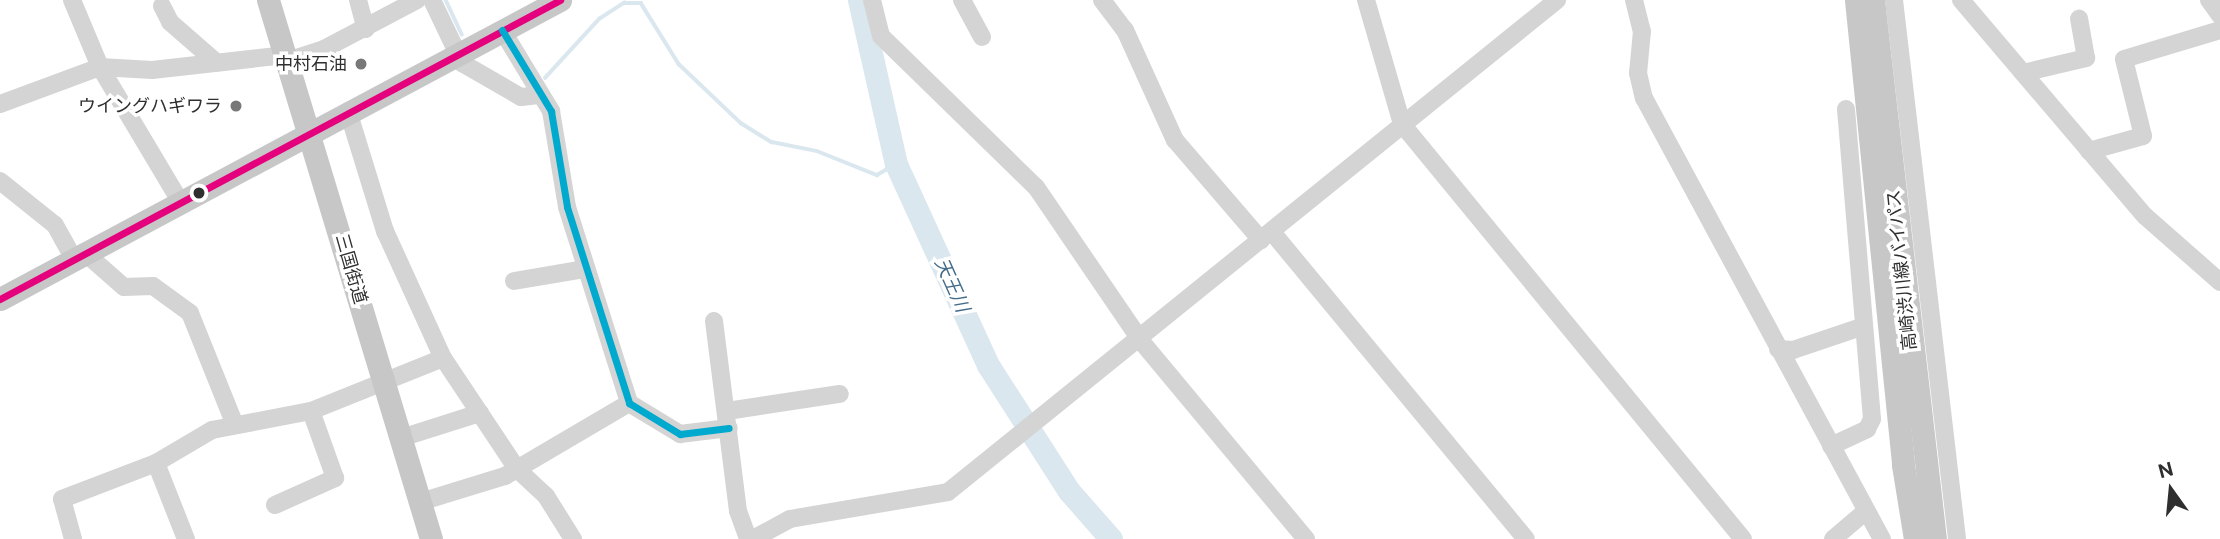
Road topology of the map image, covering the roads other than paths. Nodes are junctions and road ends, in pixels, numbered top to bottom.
1 (72, 0) edge
2 (268, 0) edge
3 (358, 0) edge
4 (417, 0) edge
5 (432, 0) edge
6 (560, 0) edge
7 (872, 0) edge
8 (962, 0) edge
9 (1102, 0) edge
10 (1366, 0) edge
11 (1557, 0) edge
12 (1634, 0) edge
13 (1856, 0) edge
14 (1873, 0) edge
15 (1894, 0) edge
16 (1961, 0) edge
17 (2209, 0) edge
18 (162, 6) dead end
19 (2220, 15) edge
20 (2079, 19) dead end
21 (366, 29) junction
22 (502, 30) junction
23 (2220, 30) edge
24 (982, 37) dead end
25 (458, 52) junction
26 (286, 58) junction
27 (217, 63) junction
28 (100, 67) junction
29 (2023, 73) junction
30 (539, 95) junction
31 (0, 104) edge
32 (1846, 110) dead end
33 (348, 111) junction
34 (1402, 124) junction
35 (311, 131) junction
36 (2089, 151) junction
37 (0, 181) edge
38 (180, 201) junction
39 (1266, 236) junction
40 (78, 255) junction
41 (584, 269) junction
42 (514, 281) dead end
43 (2220, 282) edge
44 (0, 299) edge
45 (715, 321) dead end
46 (1861, 327) junction
47 (1141, 341) junction
48 (1778, 349) junction
49 (443, 358) junction
50 (383, 378) junction
51 (840, 394) dead end
52 (629, 403) junction
53 (311, 411) junction
54 (480, 413) junction
55 (728, 420) junction
56 (235, 425) junction
57 (401, 438) junction
58 (1831, 446) junction
59 (156, 463) junction
60 (515, 466) junction
61 (420, 502) junction
62 (275, 505) dead end
63 (1866, 511) junction
64 (73, 539) edge
65 (186, 539) edge
66 (431, 539) edge
67 (573, 539) edge
68 (750, 539) edge
69 (1306, 539) edge
70 (1526, 539) edge
71 (1743, 539) edge
72 (1833, 539) edge
73 (1882, 539) edge
74 (1915, 539) edge
75 (1935, 539) edge
76 (1957, 539) edge

1 - 28 street
2 - 26 main road, 三国街道
3 - 21 street
4 - 21 street
5 - 25 street
6 - 22 main road
7 - 47 street
8 - 24 street
9 - 39 street
10 - 34 street
11 - 34 street
12 - 48 street
13 - 74 main road, 高崎渋川線バイパス
14 - 75 main road, 高崎渋川線バイパス
15 - 76 street
16 - 29 street
17 - 19 street
18 - 27 street
20 - 29 street
21 - 26 street
22 - 25 main road
22 - 30 street
23 - 36 street
25 - 30 street
25 - 33 main road
26 - 27 street
26 - 35 main road, 三国街道
27 - 28 street
28 - 31 street
28 - 38 street
29 - 36 street
30 - 41 street
32 - 46 street
33 - 35 main road
33 - 49 street
34 - 39 street
34 - 71 street
35 - 38 main road
35 - 50 main road, 三国街道
36 - 43 street
37 - 40 street
38 - 40 main road
39 - 47 street
39 - 70 street
40 - 44 main road
40 - 56 street
41 - 42 street
41 - 52 street
45 - 55 street
46 - 48 street
46 - 58 street
47 - 68 street
47 - 69 street
48 - 58 street
49 - 50 street
49 - 54 street
50 - 53 street
50 - 57 main road, 三国街道
51 - 55 street
52 - 55 street
52 - 60 street
53 - 56 street
53 - 62 street
54 - 57 street
54 - 60 street
55 - 68 street
56 - 59 street
57 - 61 main road, 三国街道
58 - 63 street
59 - 64 street
59 - 65 street
60 - 61 street
60 - 67 street
61 - 66 main road, 三国街道
63 - 72 street
63 - 73 street

